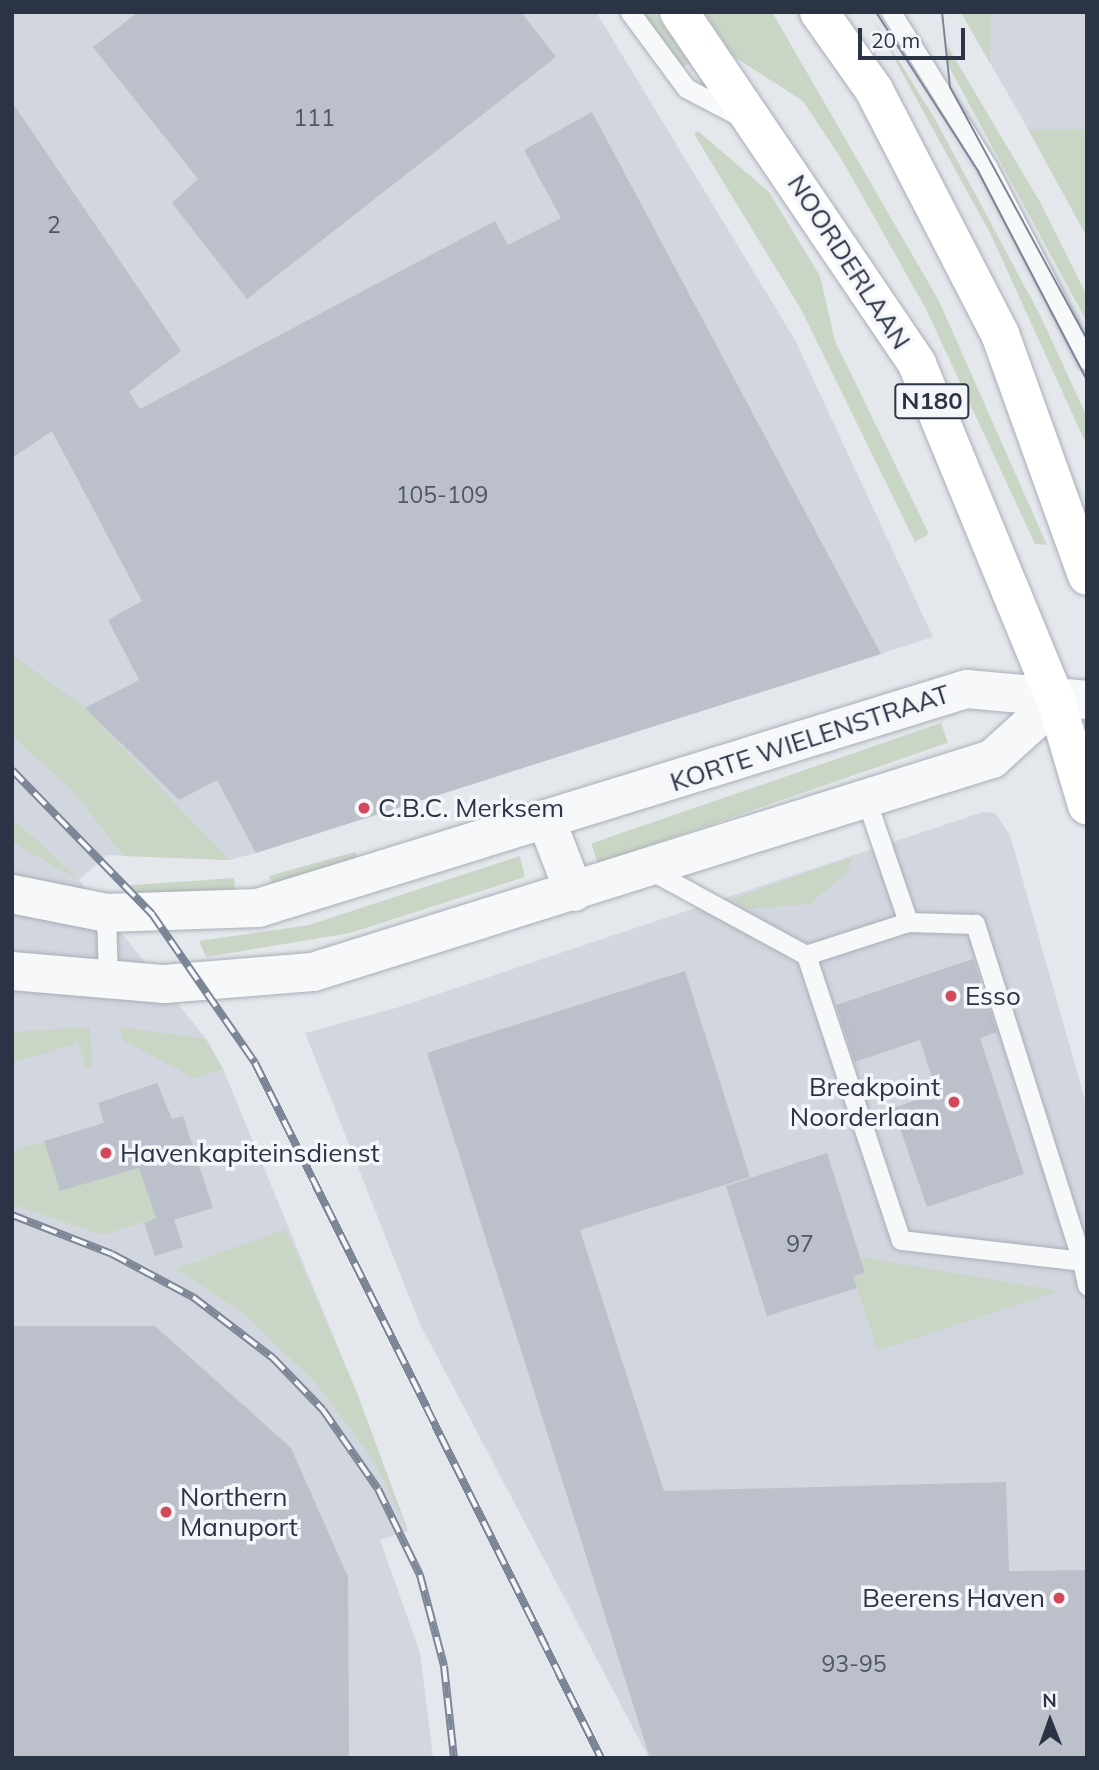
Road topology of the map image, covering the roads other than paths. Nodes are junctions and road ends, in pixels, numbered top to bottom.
1 (630, 12) edge
2 (679, 12) edge
3 (819, 12) edge
4 (891, 12) edge
5 (759, 127) junction
6 (1087, 360) edge
7 (1087, 576) edge
8 (1071, 701) edge
9 (867, 802) junction
10 (1087, 805) edge
11 (547, 822) junction
12 (650, 870) junction
13 (574, 892) junction
14 (22, 901) edge
15 (106, 913) junction
16 (908, 922) junction
17 (806, 955) junction
18 (12, 971) edge
19 (93, 979) junction
20 (12, 997) edge
21 (1082, 1261) junction
22 (1087, 1285) edge

1 - 5 lane
2 - 5 main road, NOORDERLAAN / N180
3 - 7 main road
4 - 6 lane
5 - 8 main road, NOORDERLAAN / N180
8 - 9 street
8 - 10 main road, NOORDERLAAN / N180
8 - 11 street, KORTE WIELENSTRAAT
9 - 12 street
9 - 16 lane
11 - 13 street
11 - 15 street, KORTE WIELENSTRAAT
12 - 13 street
12 - 17 lane
13 - 19 street
14 - 15 street, KORTE WIELENSTRAAT
15 - 19 lane
16 - 17 lane
16 - 21 lane
17 - 21 lane
18 - 19 street
19 - 20 street
21 - 22 lane

